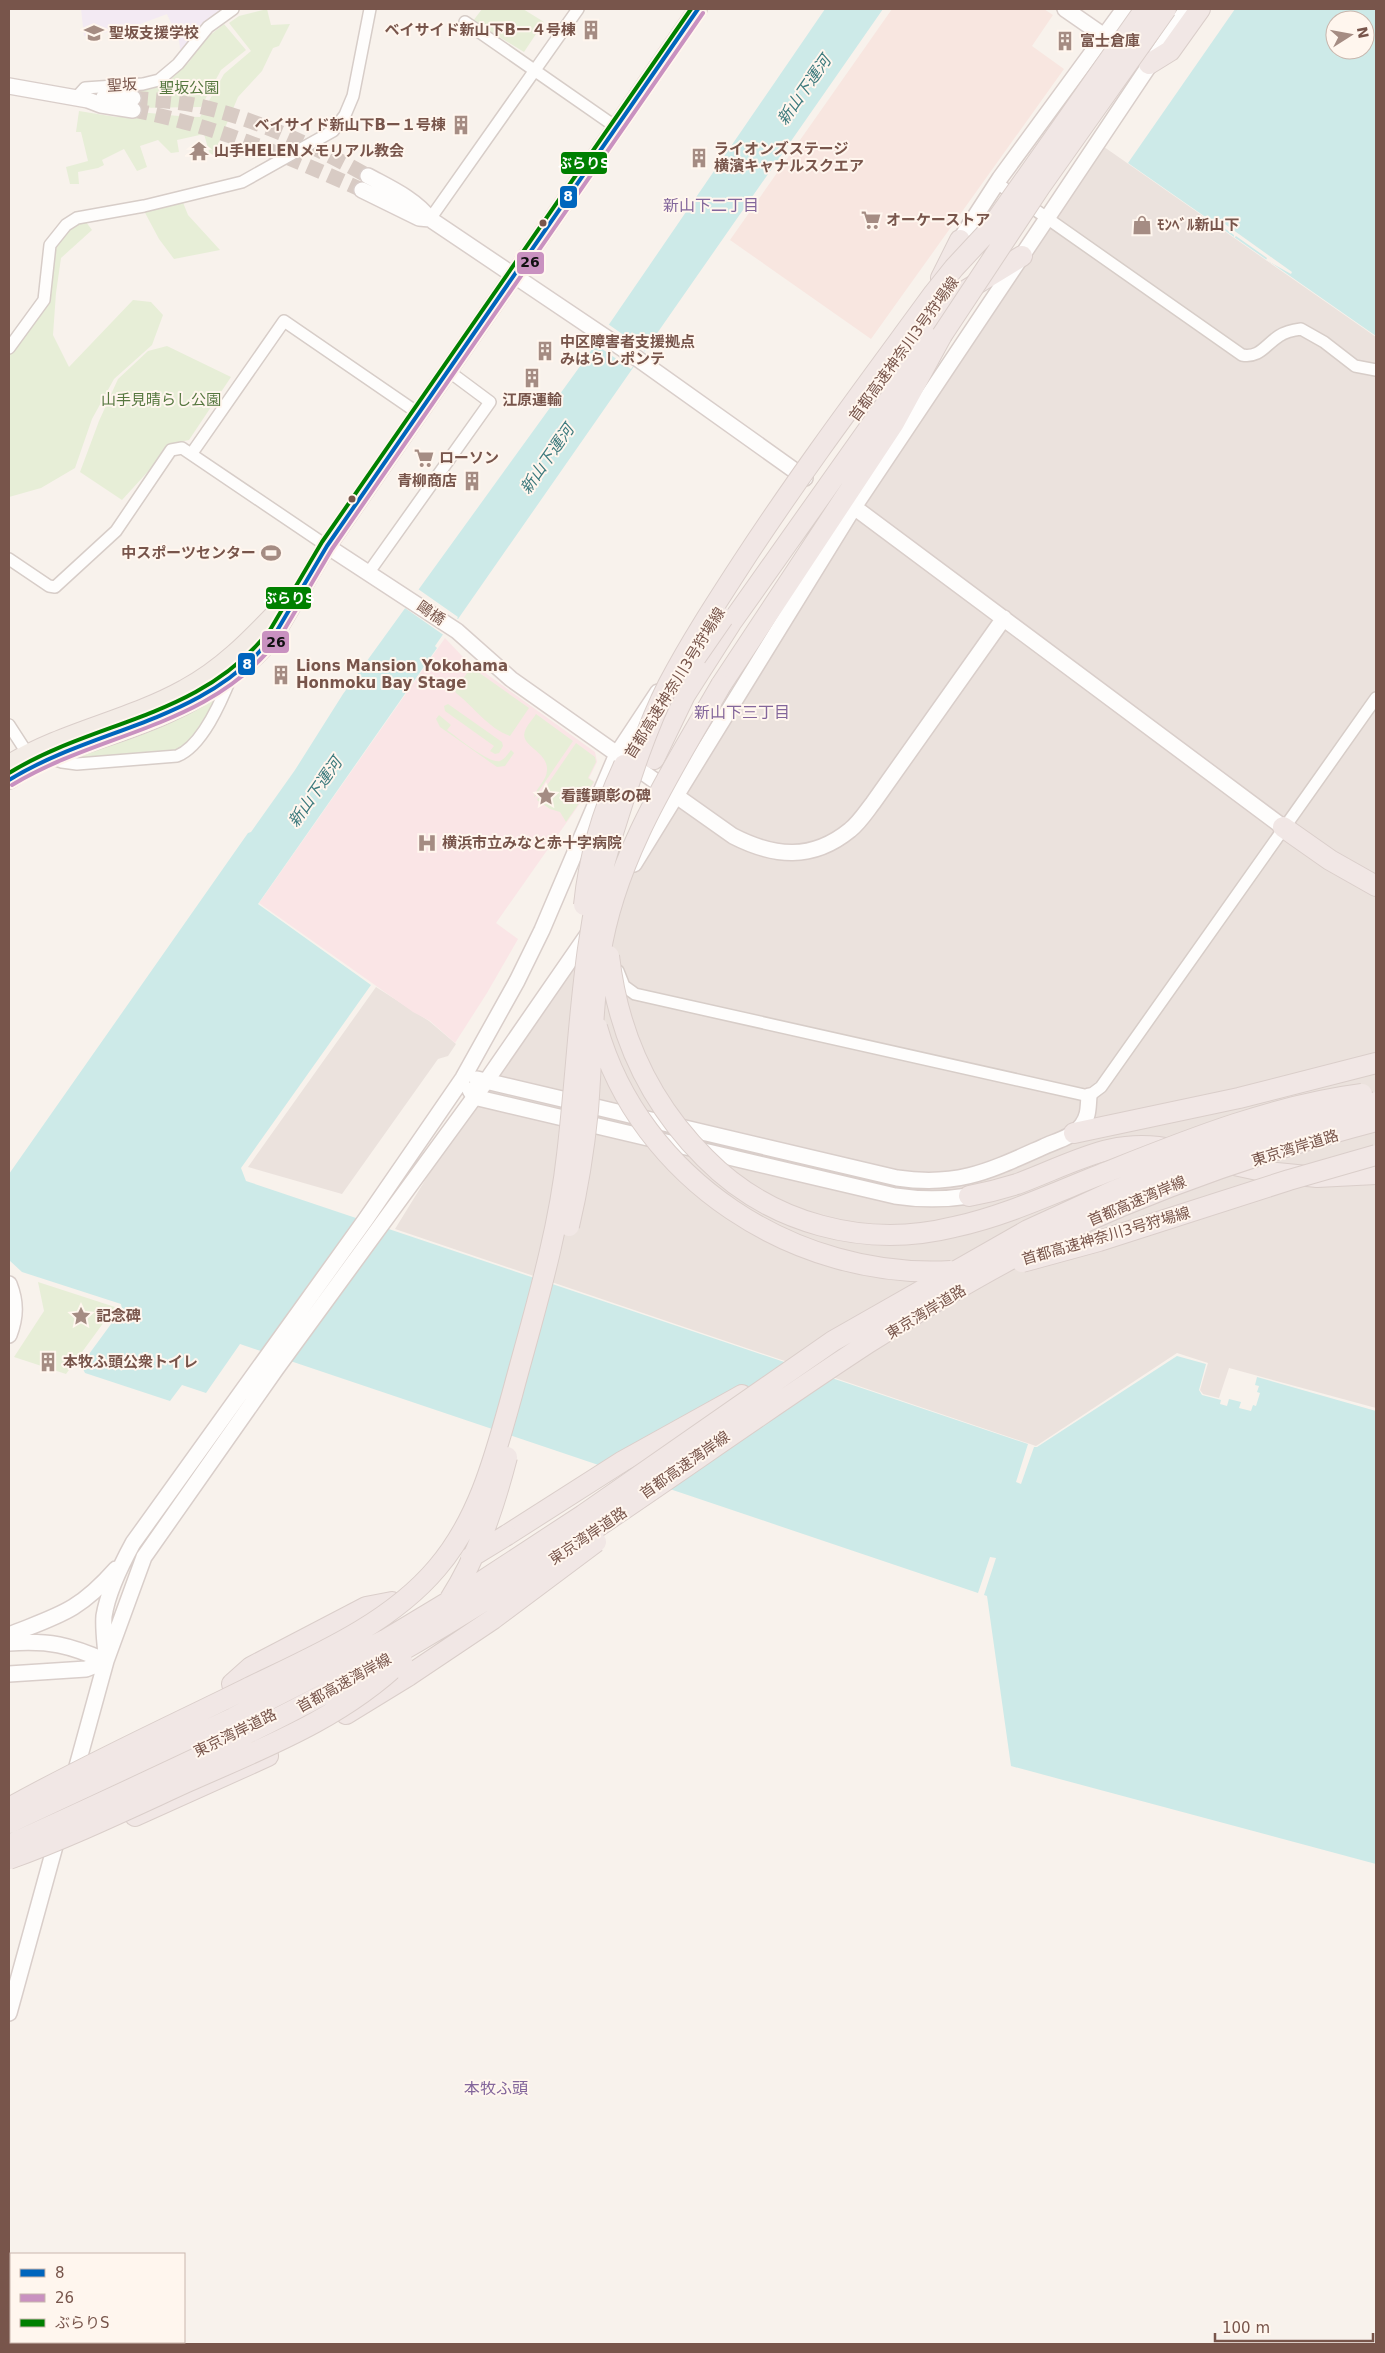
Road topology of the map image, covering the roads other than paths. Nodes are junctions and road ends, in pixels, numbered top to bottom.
1 (233, 9) edge
2 (370, 9) edge
3 (578, 9) edge
4 (698, 9) edge
5 (1065, 9) edge
6 (1124, 9) edge
7 (1145, 9) edge
8 (1166, 9) edge
9 (1187, 9) edge
10 (1200, 9) edge
11 (465, 22) dead end
12 (1104, 36) junction
13 (1149, 64) junction
14 (535, 71) junction
15 (9, 86) edge
16 (82, 99) junction
17 (133, 104) tunnel mouth
18 (616, 127) junction
19 (368, 176) tunnel mouth
20 (997, 183) junction
21 (362, 190) tunnel mouth
22 (1047, 217) junction
23 (430, 219) junction
24 (993, 226) junction
25 (960, 240) junction
26 (1022, 256) junction
27 (513, 275) junction
28 (942, 335) junction
29 (9, 348) edge
30 (447, 370) junction
31 (1376, 370) edge
32 (418, 413) junction
33 (192, 453) junction
34 (805, 478) junction
35 (854, 507) junction
36 (327, 546) junction
37 (9, 559) edge
38 (368, 572) junction
39 (302, 585) junction
40 (1004, 618) junction
41 (231, 676) junction
42 (1376, 698) edge
43 (654, 720) junction
44 (9, 725) edge
45 (617, 754) junction
46 (50, 758) junction
47 (31, 759) junction
48 (654, 760) junction
49 (9, 764) edge
50 (9, 780) edge
51 (617, 781) junction
52 (676, 796) junction
53 (1283, 827) junction
54 (1375, 886) edge
55 (592, 928) junction
56 (1376, 1063) edge
57 (463, 1078) junction
58 (487, 1080) junction
59 (1376, 1093) edge
60 (1089, 1096) junction
61 (474, 1097) junction
62 (1376, 1102) edge
63 (1376, 1119) edge
64 (1376, 1125) edge
65 (1074, 1133) junction
66 (1376, 1155) edge
67 (1376, 1174) edge
68 (969, 1196) joint
69 (9, 1284) edge
70 (9, 1335) edge
71 (794, 1366) junction
72 (269, 1367) junction
73 (698, 1457) junction
74 (575, 1545) junction
75 (122, 1562) junction
76 (9, 1635) edge
77 (9, 1643) edge
78 (367, 1659) junction
79 (106, 1661) junction
80 (9, 1674) edge
81 (9, 1800) edge
82 (9, 1808) edge
83 (9, 1823) edge
84 (9, 1829) edge
85 (9, 1839) edge
86 (74, 1842) junction
87 (9, 1845) edge
88 (9, 1859) edge
89 (9, 1868) edge
90 (9, 2013) edge

1 - 16 street, 聖坂
2 - 29 street
3 - 14 street
4 - 18 main road
5 - 12 street
6 - 12 street
7 - 24 highway, 首都高速神奈川3号狩場線, bridge
8 - 28 highway, 首都高速神奈川3号狩場線, bridge
9 - 13 street
10 - 13 highway
11 - 14 street
12 - 13 street
12 - 20 street
13 - 22 street
14 - 18 street
14 - 23 street
15 - 16 street
16 - 17 street
18 - 27 main road
19 - 23 street
20 - 22 street
20 - 25 street
21 - 23 street
22 - 26 street
22 - 31 street
23 - 27 street
24 - 43 highway, bridge
24 - 51 highway, 首都高速神奈川3号狩場線, bridge
25 - 34 street
25 - 43 highway, bridge
26 - 35 street
26 - 48 highway
27 - 30 main road
27 - 34 street
28 - 48 highway, 首都高速神奈川3号狩場線
28 - 88 highway, bridge
30 - 32 main road
30 - 38 street
32 - 33 street
32 - 36 main road
33 - 36 street
33 - 37 street
34 - 45 street
35 - 40 street
35 - 52 street
36 - 38 street, 鷗橋
36 - 39 main road
38 - 45 street, 鷗橋
39 - 41 main road
39 - 47 main road
40 - 52 street, 鷗橋
40 - 53 street
41 - 46 main road
41 - 46 street
42 - 53 street
43 - 51 highway, bridge
43 - 82 highway, bridge
44 - 47 street
45 - 52 street, 鷗橋
45 - 57 street
46 - 47 main road
47 - 49 main road
47 - 50 main road
48 - 59 highway, 首都高速神奈川3号狩場線, bridge
51 - 66 highway, 首都高速神奈川3号狩場線, bridge
52 - 55 street
53 - 54 highway
53 - 60 street
55 - 58 street
55 - 60 street
56 - 65 highway
57 - 58 street
57 - 61 street
57 - 72 street
58 - 61 street
58 - 65 street
60 - 65 street
61 - 68 street
61 - 72 street
62 - 71 highway, 首都高速湾岸線, bridge
63 - 73 highway, 首都高速湾岸線, bridge
63 - 78 highway, 東京湾岸道路, bridge
64 - 74 highway, 東京湾岸道路, bridge
67 - 68 highway, bridge
69 - 70 street
71 - 81 highway, bridge
71 - 83 highway, 首都高速湾岸線, bridge
72 - 75 street
72 - 79 street
73 - 86 highway, bridge
73 - 87 highway, 首都高速湾岸線, bridge
74 - 85 highway, 東京湾岸道路, bridge
74 - 86 highway, bridge
75 - 76 street
75 - 79 street
77 - 79 street
78 - 81 highway, bridge
78 - 84 highway, 東京湾岸道路
79 - 80 street
79 - 90 street
86 - 89 highway

